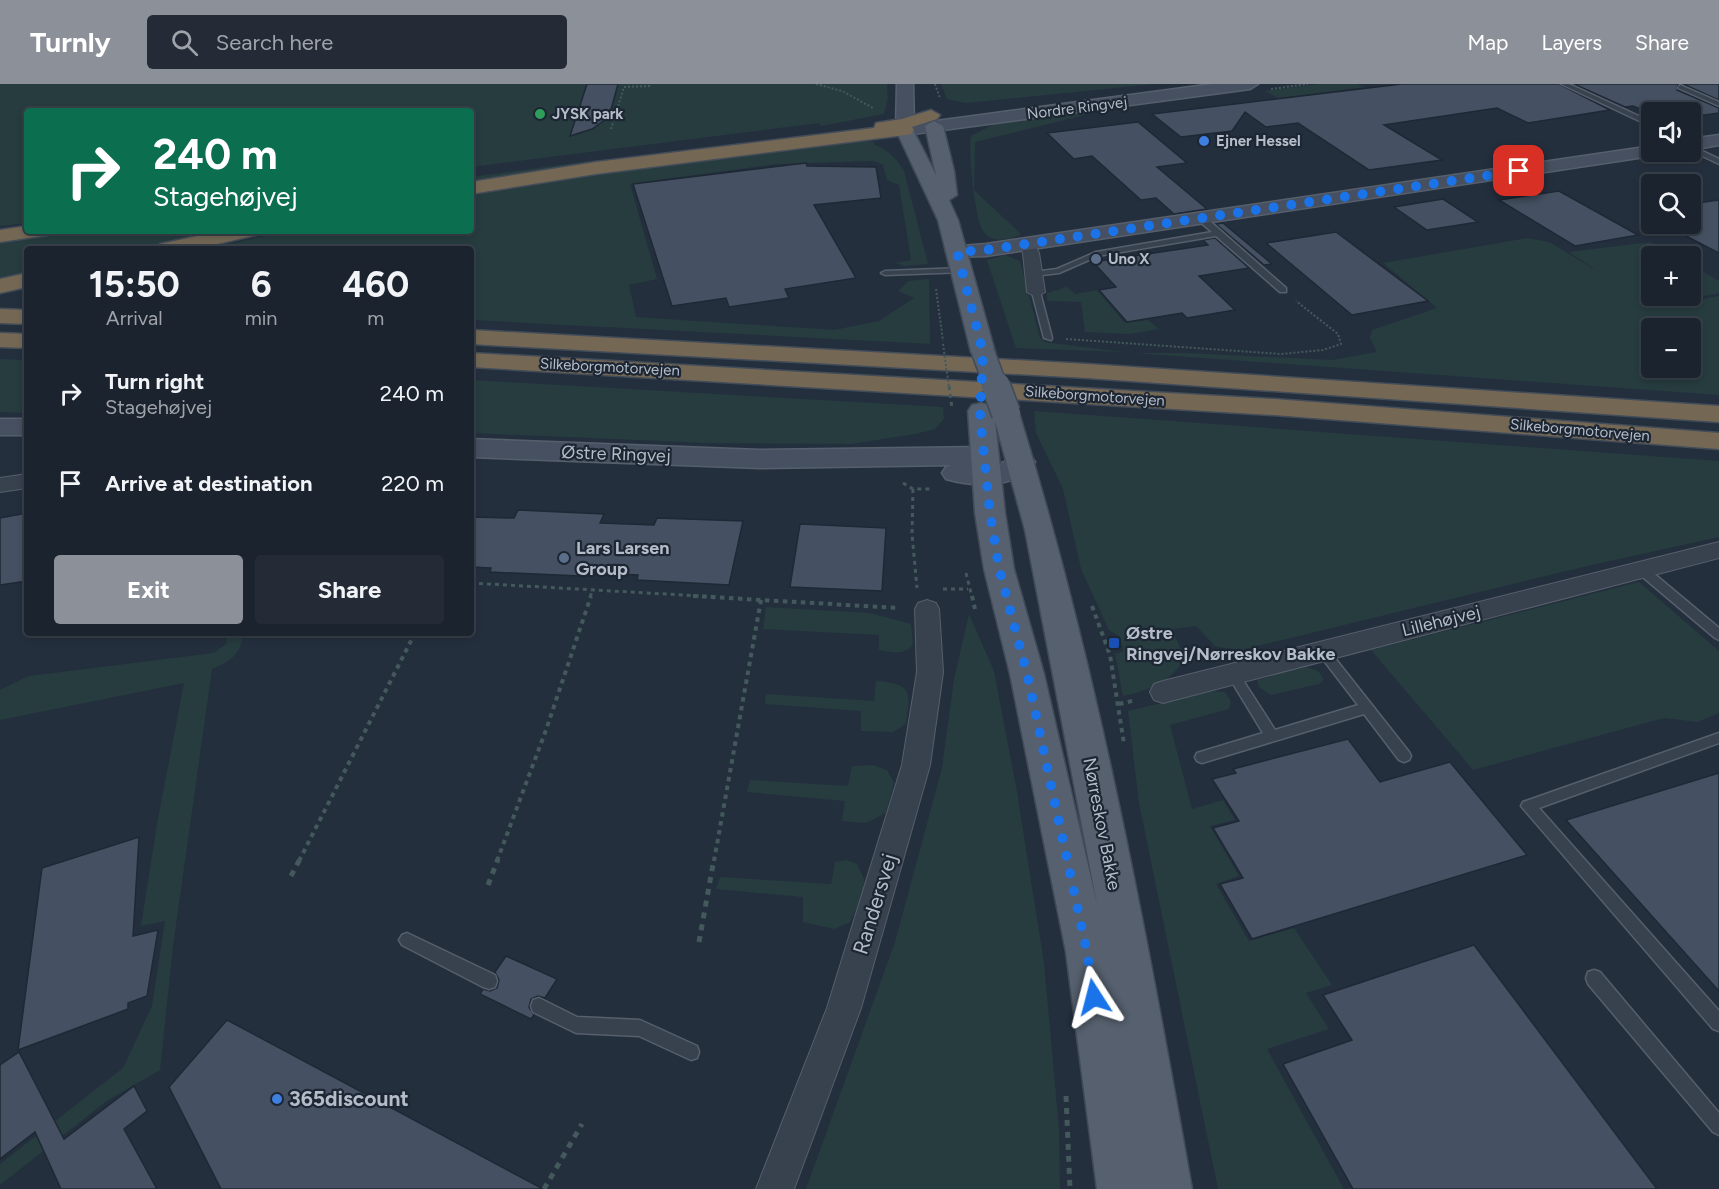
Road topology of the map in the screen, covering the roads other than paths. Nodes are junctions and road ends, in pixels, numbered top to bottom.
1 (905, 84) edge
2 (1247, 84) edge
3 (1564, 84) edge
4 (1680, 87) dead end
5 (927, 95) dead end
6 (1719, 104) edge
7 (1641, 120) edge
8 (933, 121) junction
9 (905, 124) junction
10 (1719, 140) edge
11 (1701, 143) edge
12 (1701, 151) edge
13 (1641, 153) edge
14 (1719, 162) edge
15 (474, 175) edge
16 (474, 188) edge
17 (1201, 218) junction
18 (948, 220) junction
19 (24, 233) edge
20 (1218, 233) junction
21 (236, 234) edge
22 (0, 236) edge
23 (1027, 244) junction
24 (182, 246) edge
25 (960, 261) junction
26 (885, 273) dead end
27 (1034, 274) junction
28 (24, 281) edge
29 (1, 286) edge
30 (1283, 290) road end
31 (1036, 292) joint
32 (0, 316) edge
33 (24, 317) edge
34 (474, 337) edge
35 (1048, 338) road end
36 (0, 340) edge
37 (24, 340) edge
38 (474, 360) edge
39 (993, 412) junction
40 (1719, 414) edge
41 (0, 427) edge
42 (24, 427) edge
43 (1719, 441) edge
44 (474, 448) edge
45 (999, 466) junction
46 (24, 481) edge
47 (0, 485) edge
48 (1719, 550) edge
49 (1642, 570) junction
50 (933, 599) road end
51 (1719, 635) edge
52 (1323, 651) junction
53 (1233, 674) junction
54 (1163, 692) dead end
55 (1366, 708) junction
56 (1271, 735) junction
57 (1719, 738) edge
58 (1404, 756) dead end
59 (1202, 757) dead end
60 (407, 940) dead end
61 (1594, 978) dead end
62 (489, 981) dead end
63 (539, 1006) dead end
64 (1719, 1023) edge
65 (691, 1052) dead end
66 (1719, 1126) edge
67 (775, 1189) edge
68 (1122, 1189) edge
69 (1167, 1189) edge

1 - 9 main road
2 - 8 main road, Nordre Ringvej
2 - 8 main road, Nordre Ringvej
3 - 7 lane
4 - 6 lane
5 - 8 main road
8 - 9 highway
8 - 18 main road, Nørreskov Bakke
9 - 15 highway
9 - 16 highway
9 - 18 main road, Nørreskov Bakke
10 - 11 main road
12 - 14 lane
13 - 17 main road
17 - 20 lane
17 - 23 main road
18 - 25 main road, Nørreskov Bakke
19 - 22 highway
20 - 27 lane
20 - 30 lane
21 - 24 highway
23 - 25 main road
23 - 27 street
25 - 26 lane
25 - 39 main road, Nørreskov Bakke, bridge
27 - 31 street
28 - 29 highway
31 - 35 lane
32 - 33 highway
34 - 40 highway, Silkeborgmotorvejen
36 - 37 highway
38 - 43 highway, Silkeborgmotorvejen
39 - 45 main road, Nørreskov Bakke
39 - 45 main road, Nørreskov Bakke
41 - 42 main road
44 - 45 main road, Østre Ringvej
45 - 68 main road, Nørreskov Bakke
45 - 69 main road, Nørreskov Bakke
46 - 47 street
48 - 49 street, Lillehøjvej
49 - 51 lane
49 - 52 street, Lillehøjvej
50 - 67 street, Randersvej
52 - 53 street, Lillehøjvej
52 - 55 lane
53 - 54 street, Lillehøjvej
53 - 56 lane
55 - 56 lane
55 - 58 lane
56 - 59 lane
57 - 64 lane
60 - 62 lane
61 - 66 lane
63 - 65 lane

